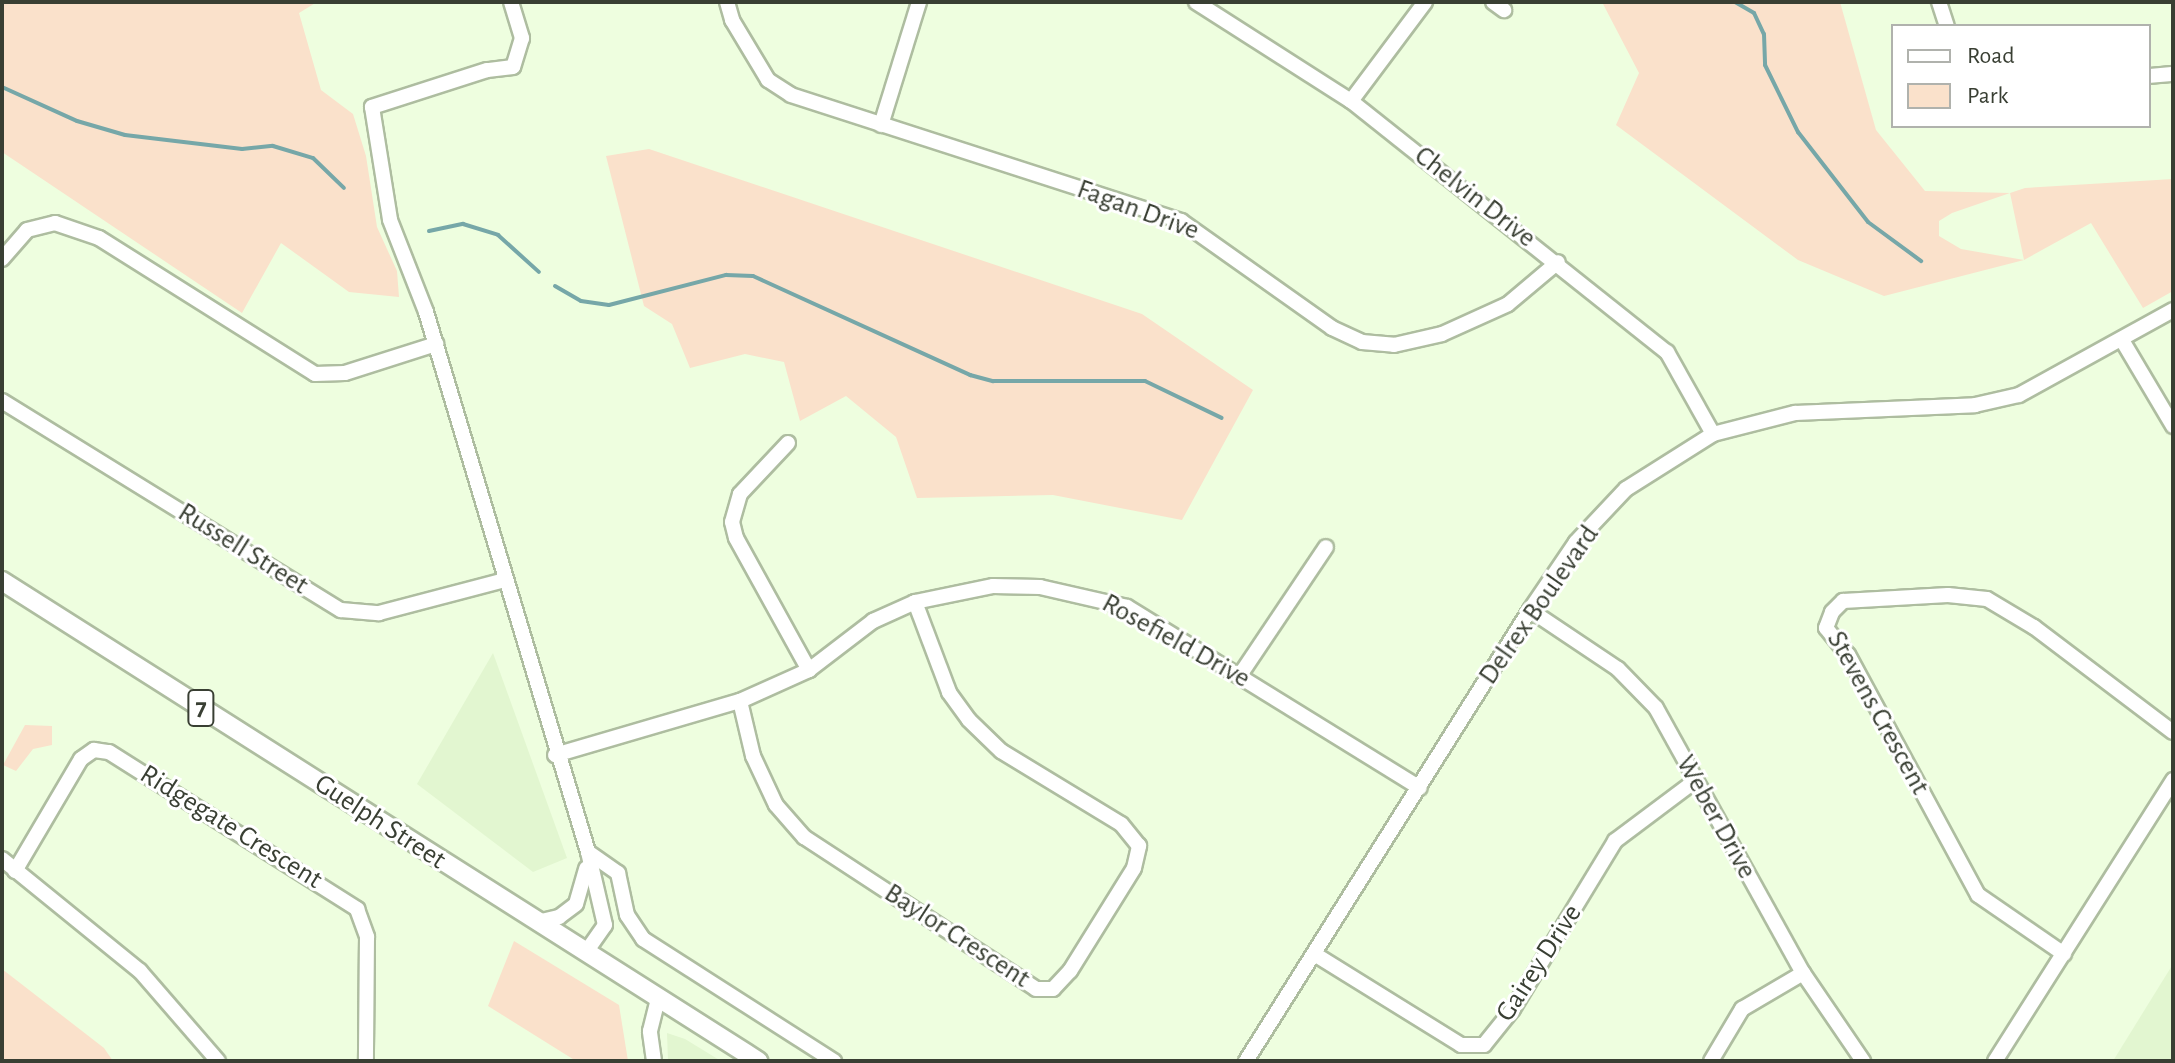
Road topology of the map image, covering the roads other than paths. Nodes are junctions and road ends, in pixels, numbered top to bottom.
1 (511, 2) edge
2 (727, 2) edge
3 (919, 2) edge
4 (1196, 2) edge
5 (1425, 2) edge
6 (1939, 2) edge
7 (1946, 24) edge
8 (2173, 74) edge
9 (2151, 76) edge
10 (1351, 101) junction
11 (881, 125) junction
12 (2, 259) edge
13 (1558, 262) junction
14 (2173, 310) edge
15 (2122, 340) junction
16 (436, 344) junction
17 (2, 401) edge
18 (2173, 426) edge
19 (1713, 434) junction
20 (788, 443) dead end
21 (1326, 547) dead end
22 (505, 580) junction
23 (2, 581) edge
24 (915, 602) junction
25 (1530, 610) junction
26 (809, 670) junction
27 (1240, 675) junction
28 (740, 701) junction
29 (2173, 732) edge
30 (555, 755) junction
31 (2173, 780) edge
32 (1695, 781) junction
33 (1420, 788) junction
34 (588, 852) junction
35 (2, 859) edge
36 (15, 871) junction
37 (537, 922) junction
38 (586, 952) junction
39 (2064, 954) junction
40 (1316, 955) junction
41 (1803, 973) junction
42 (658, 999) junction
43 (218, 1061) edge
44 (366, 1061) edge
45 (654, 1061) edge
46 (758, 1061) edge
47 (834, 1061) edge
48 (1246, 1061) edge
49 (1711, 1061) edge
50 (1863, 1061) edge
51 (1995, 1061) edge

1 - 16 street
2 - 11 street, Fagan Drive
3 - 11 street
4 - 10 street, Chelvin Drive
5 - 10 street
6 - 7 street
8 - 9 street
10 - 13 street, Chelvin Drive
11 - 13 street, Fagan Drive
12 - 16 street
13 - 19 street, Chelvin Drive
14 - 15 street, Delrex Boulevard
15 - 18 street
15 - 19 street, Delrex Boulevard
16 - 22 street
17 - 22 street, Russell Street
19 - 25 street, Delrex Boulevard
20 - 26 street
21 - 27 street
22 - 30 street
23 - 37 main road, Guelph Street / 7
24 - 26 street, Rosefield Drive
24 - 27 street, Rosefield Drive
24 - 28 street, Baylor Crescent
25 - 32 street, Weber Drive
25 - 33 street, Delrex Boulevard
26 - 28 street, Rosefield Drive
27 - 33 street, Rosefield Drive
28 - 30 street, Rosefield Drive
29 - 39 street, Stevens Crescent
30 - 34 street
31 - 39 street
32 - 40 street, Gairey Drive
32 - 41 street, Weber Drive
33 - 40 street, Delrex Boulevard
34 - 37 street
34 - 38 street
34 - 47 street
35 - 36 street
36 - 43 street
36 - 44 street, Ridgegate Crescent
37 - 38 main road, Guelph Street / 7
38 - 42 main road, Guelph Street
39 - 51 street
40 - 48 street, Delrex Boulevard
41 - 49 street
41 - 50 street, Weber Drive
42 - 45 street
42 - 46 main road, Guelph Street

